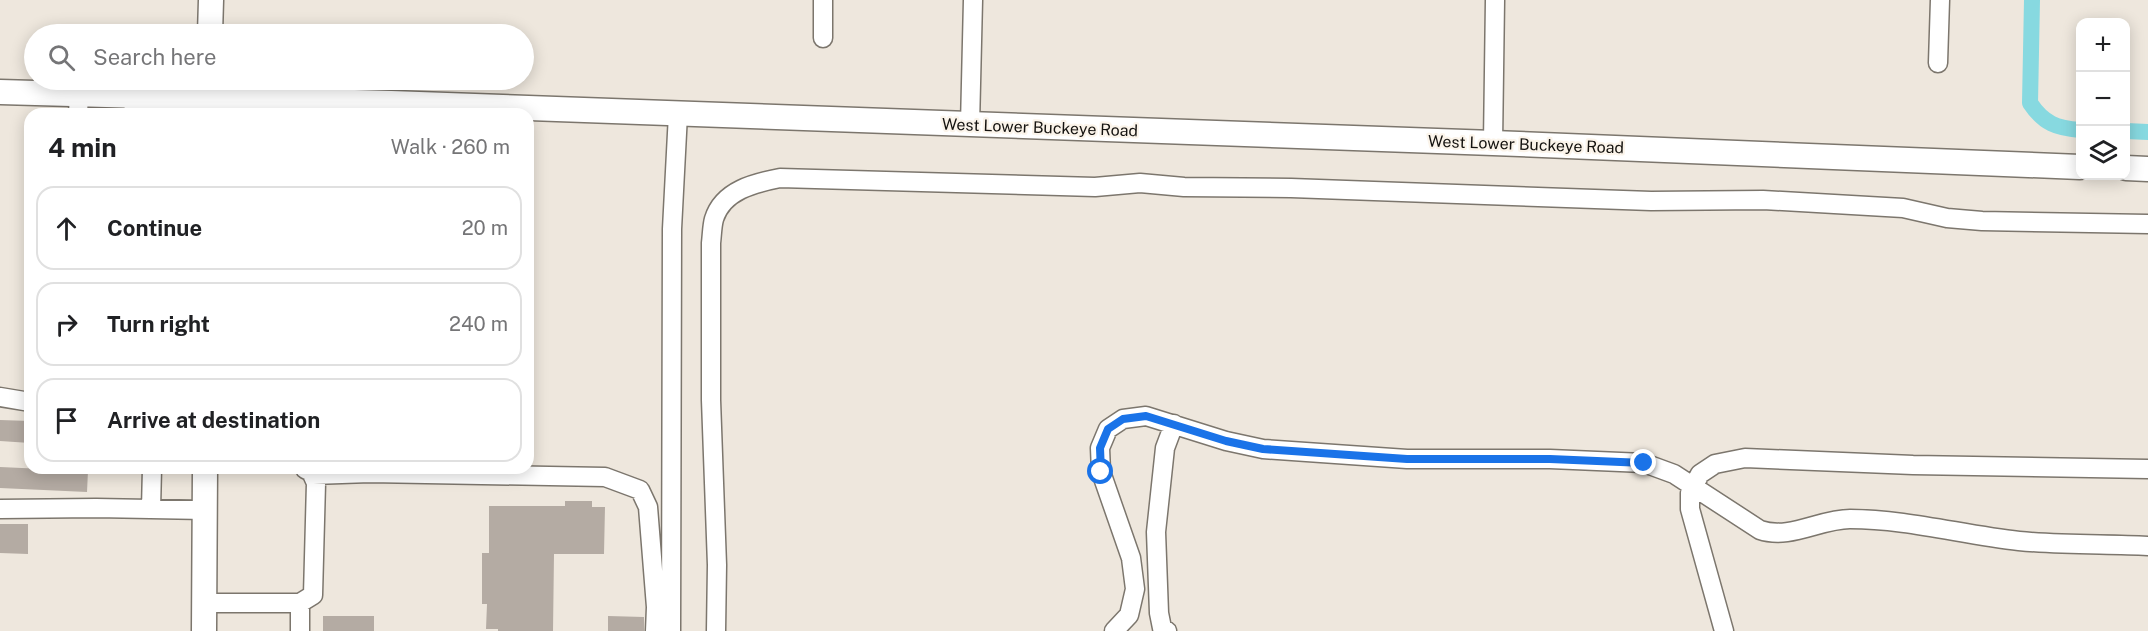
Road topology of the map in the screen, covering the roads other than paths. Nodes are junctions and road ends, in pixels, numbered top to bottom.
1 (210, 0) edge
2 (823, 0) edge
3 (973, 0) edge
4 (1495, 0) edge
5 (1940, 0) edge
6 (210, 24) edge
7 (823, 38) dead end
8 (1938, 63) dead end
9 (0, 92) edge
10 (209, 97) edge
11 (78, 104) edge
12 (134, 105) edge
13 (512, 108) edge
14 (534, 109) edge
15 (678, 114) junction
16 (970, 125) junction
17 (1493, 143) junction
18 (2076, 167) edge
19 (2130, 168) edge
20 (2148, 169) edge
21 (2148, 224) edge
22 (0, 397) edge
23 (24, 401) edge
24 (1174, 424) junction
25 (2148, 469) edge
26 (152, 474) edge
27 (205, 474) edge
28 (309, 474) edge
29 (429, 474) edge
30 (1693, 487) junction
31 (0, 509) edge
32 (151, 509) junction
33 (205, 510) junction
34 (2148, 546) edge
35 (204, 603) junction
36 (300, 603) junction
37 (1164, 630) edge
38 (204, 631) edge
39 (300, 631) edge
40 (655, 631) edge
41 (671, 631) edge
42 (716, 631) edge
43 (1114, 631) edge
44 (1724, 631) edge

1 - 6 main road
2 - 7 lane
3 - 16 lane
4 - 17 lane
5 - 8 lane
9 - 11 main road, West Lower Buckeye Road
10 - 12 main road, West Lower Buckeye Road
10 - 13 main road, West Lower Buckeye Road
11 - 12 main road, West Lower Buckeye Road
14 - 15 main road, West Lower Buckeye Road
15 - 16 main road, West Lower Buckeye Road
15 - 41 lane
16 - 17 main road, West Lower Buckeye Road
17 - 18 main road, West Lower Buckeye Road
19 - 20 main road
21 - 42 lane
22 - 23 lane
24 - 30 lane
24 - 37 lane
24 - 43 lane
25 - 30 lane
26 - 32 lane
27 - 33 main road
28 - 36 lane
29 - 40 lane
30 - 34 lane
30 - 44 lane
31 - 32 lane
32 - 33 lane
33 - 35 main road
35 - 36 lane
35 - 38 main road
36 - 39 lane

